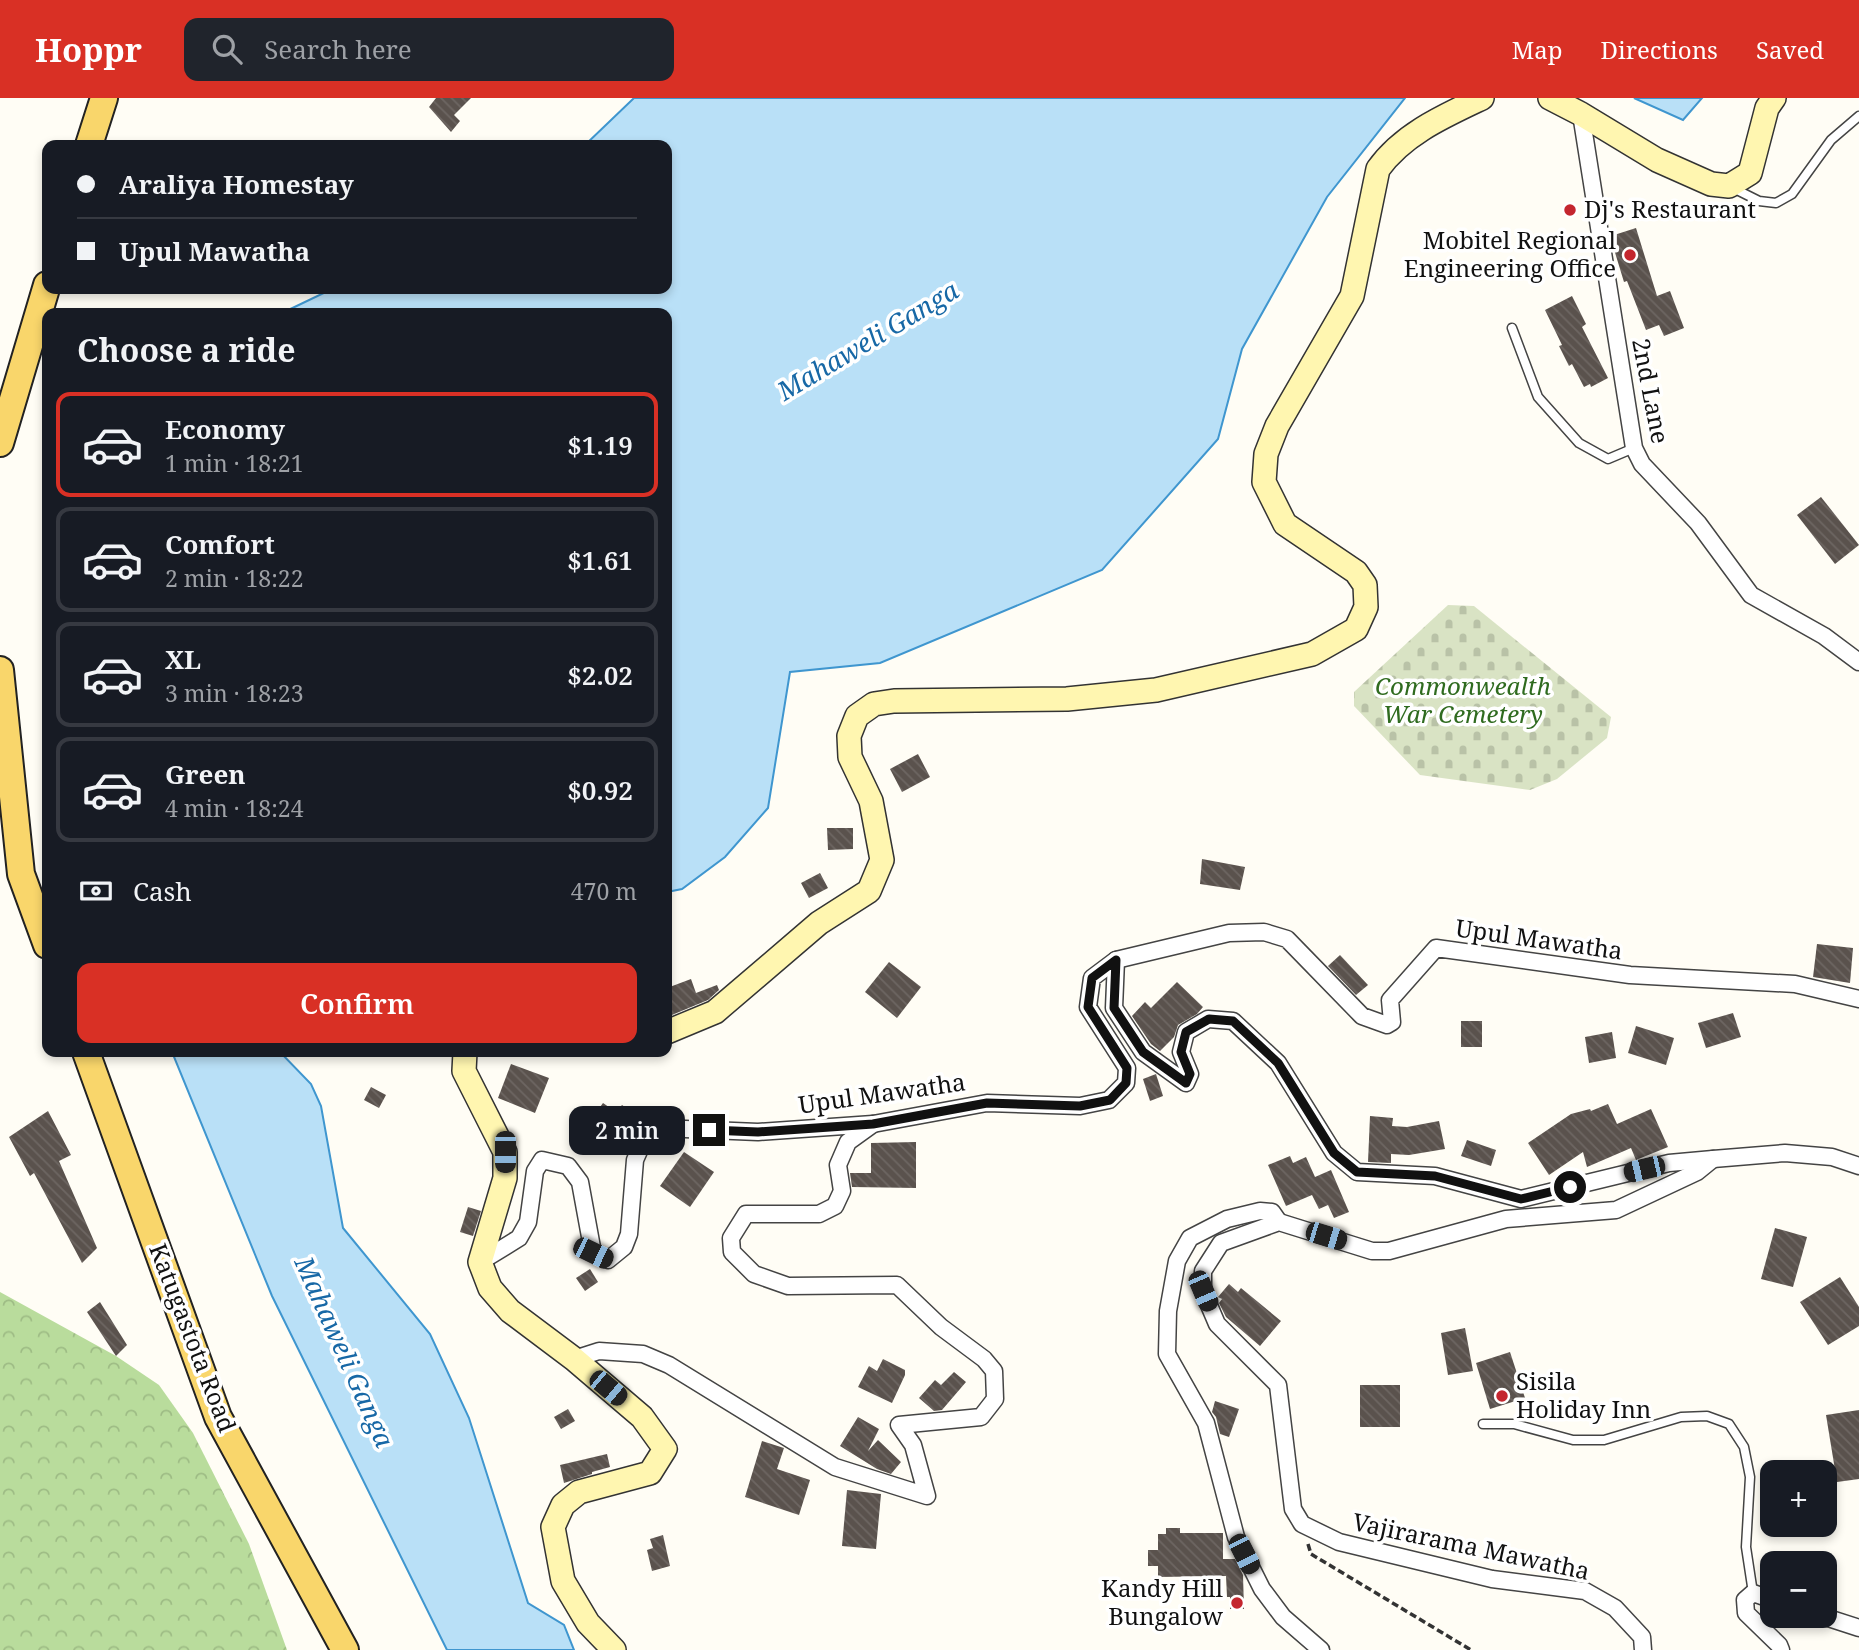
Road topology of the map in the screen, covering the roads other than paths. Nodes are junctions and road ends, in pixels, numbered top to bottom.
1 (104, 98) edge
2 (1482, 98) edge
3 (1550, 98) edge
4 (1774, 98) edge
5 (1581, 114) junction
6 (1859, 116) edge
7 (91, 140) edge
8 (1729, 186) junction
9 (44, 294) edge
10 (1512, 328) dead end
11 (0, 443) edge
12 (1634, 448) junction
13 (1859, 662) edge
14 (0, 670) edge
15 (42, 931) edge
16 (1116, 960) junction
17 (1859, 999) edge
18 (672, 1030) edge
19 (88, 1057) edge
20 (465, 1057) edge
21 (873, 1124) junction
22 (1713, 1159) junction
23 (1859, 1166) edge
24 (1279, 1222) junction
25 (480, 1262) junction
26 (574, 1359) junction
27 (1483, 1424) dead end
28 (1753, 1593) junction
29 (1760, 1595) edge
30 (1837, 1621) edge
31 (1859, 1629) edge
32 (345, 1650) edge
33 (614, 1650) edge
34 (1321, 1650) edge
35 (1643, 1650) edge
36 (1781, 1650) edge

1 - 7 main road
2 - 18 street
3 - 5 street
4 - 8 street
5 - 8 street
5 - 12 street, 2nd Lane
6 - 8 lane
9 - 11 main road
10 - 12 lane
12 - 13 street, 2nd Lane
14 - 15 main road
16 - 17 street, Upul Mawatha
16 - 21 street, Upul Mawatha
16 - 22 street
19 - 32 main road, Katugastota Road
20 - 25 street
21 - 25 street, Upul Mawatha
21 - 26 street
22 - 23 street
22 - 24 street
24 - 34 street
24 - 35 street, Vajirarama Mawatha
25 - 26 street
26 - 33 street
27 - 28 lane
28 - 29 street
28 - 36 street
30 - 31 street

